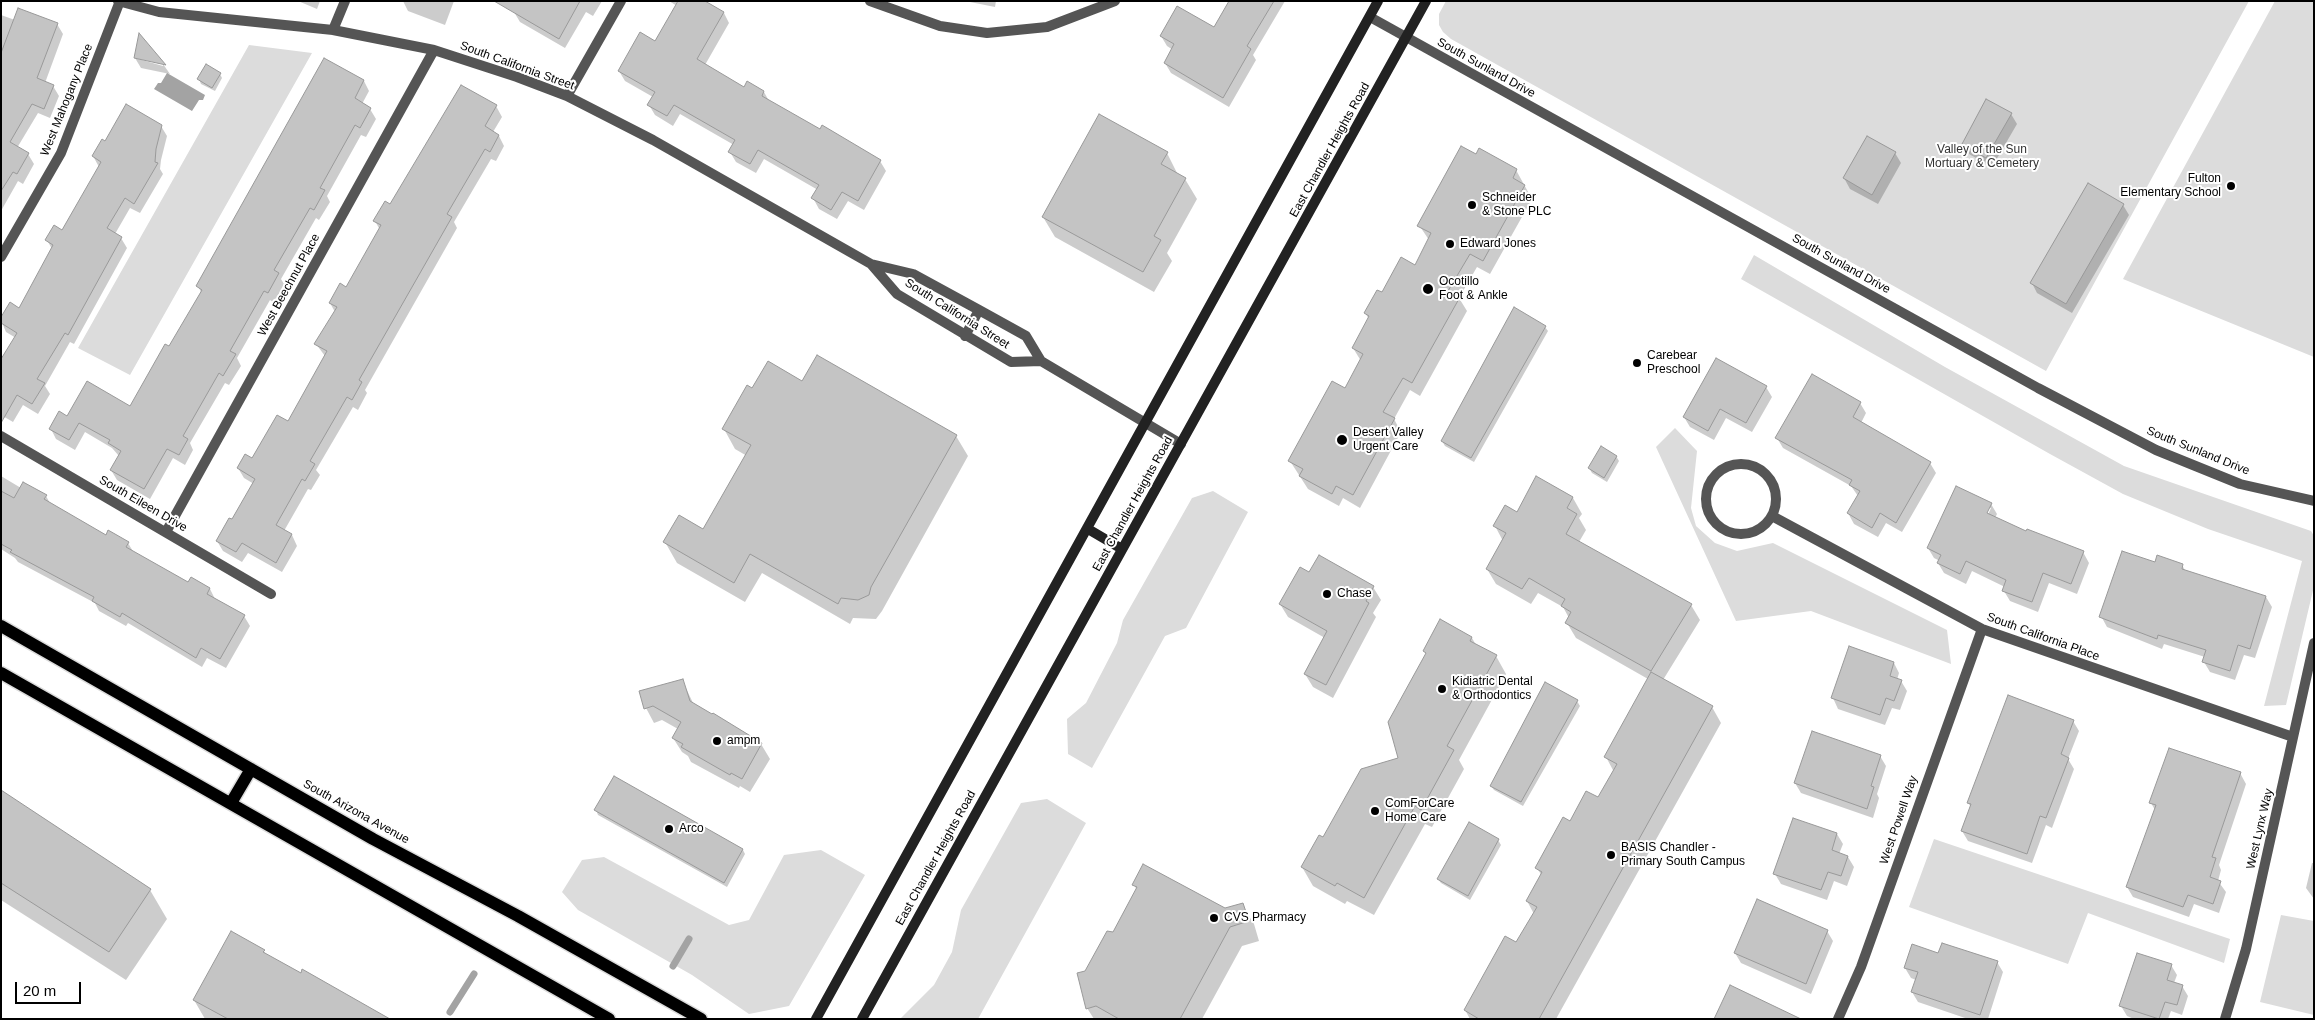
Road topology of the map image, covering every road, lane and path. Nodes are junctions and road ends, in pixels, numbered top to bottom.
1 (119, 1) edge
2 (345, 1) edge
3 (620, 1) edge
4 (870, 1) edge
5 (1115, 1) edge
6 (1378, 1) edge
7 (1426, 1) edge
8 (1370, 17) junction
9 (333, 30) junction
10 (1406, 37) junction
11 (434, 50) junction
12 (567, 96) junction
13 (1, 256) edge
14 (870, 264) junction
15 (979, 310) junction
16 (965, 336) junction
17 (1040, 361) junction
18 (1146, 422) junction
19 (1, 436) edge
20 (1181, 444) junction
21 (2314, 501) edge
22 (1772, 516) junction
23 (1088, 529) junction
24 (166, 532) junction
25 (1122, 549) junction
26 (271, 594) dead end
27 (1, 626) edge
28 (1982, 629) junction
29 (2314, 642) edge
30 (1, 673) edge
31 (2293, 737) junction
32 (252, 769) junction
33 (231, 804) junction
34 (609, 1019) edge
35 (701, 1019) edge
36 (816, 1019) edge
37 (862, 1019) edge
38 (1838, 1019) edge
39 (2225, 1019) edge

1 - 9 street, South California Street
1 - 13 street, West Mahogany Place
2 - 9 street
3 - 12 street
4 - 5 street
6 - 8 main road
7 - 10 main road, East Chandler Heights Road
8 - 10 street, South Sunland Drive
8 - 18 main road
9 - 11 street, South California Street
10 - 20 main road, East Chandler Heights Road
10 - 21 street, South Sunland Drive
11 - 12 street, South California Street
11 - 24 street, West Beechnut Place
12 - 14 street, South California Street
14 - 15 street, South California Street
14 - 16 street, South California Street
15 - 16 street
15 - 17 street, South California Street
16 - 17 street, South California Street
17 - 18 street
18 - 20 street
18 - 23 main road
19 - 24 street, South Eileen Drive
20 - 25 main road, East Chandler Heights Road
22 - 22 street
22 - 28 street, South California Place
23 - 25 main road
23 - 36 main road
24 - 26 street, South Eileen Drive
25 - 37 main road, East Chandler Heights Road
27 - 32 main road, South Arizona Avenue
28 - 31 street, South California Place
28 - 38 street, West Powell Way
29 - 31 street, West Lynx Way
30 - 33 main road
31 - 39 street, West Lynx Way
32 - 33 main road
32 - 35 main road, South Arizona Avenue
33 - 34 main road

